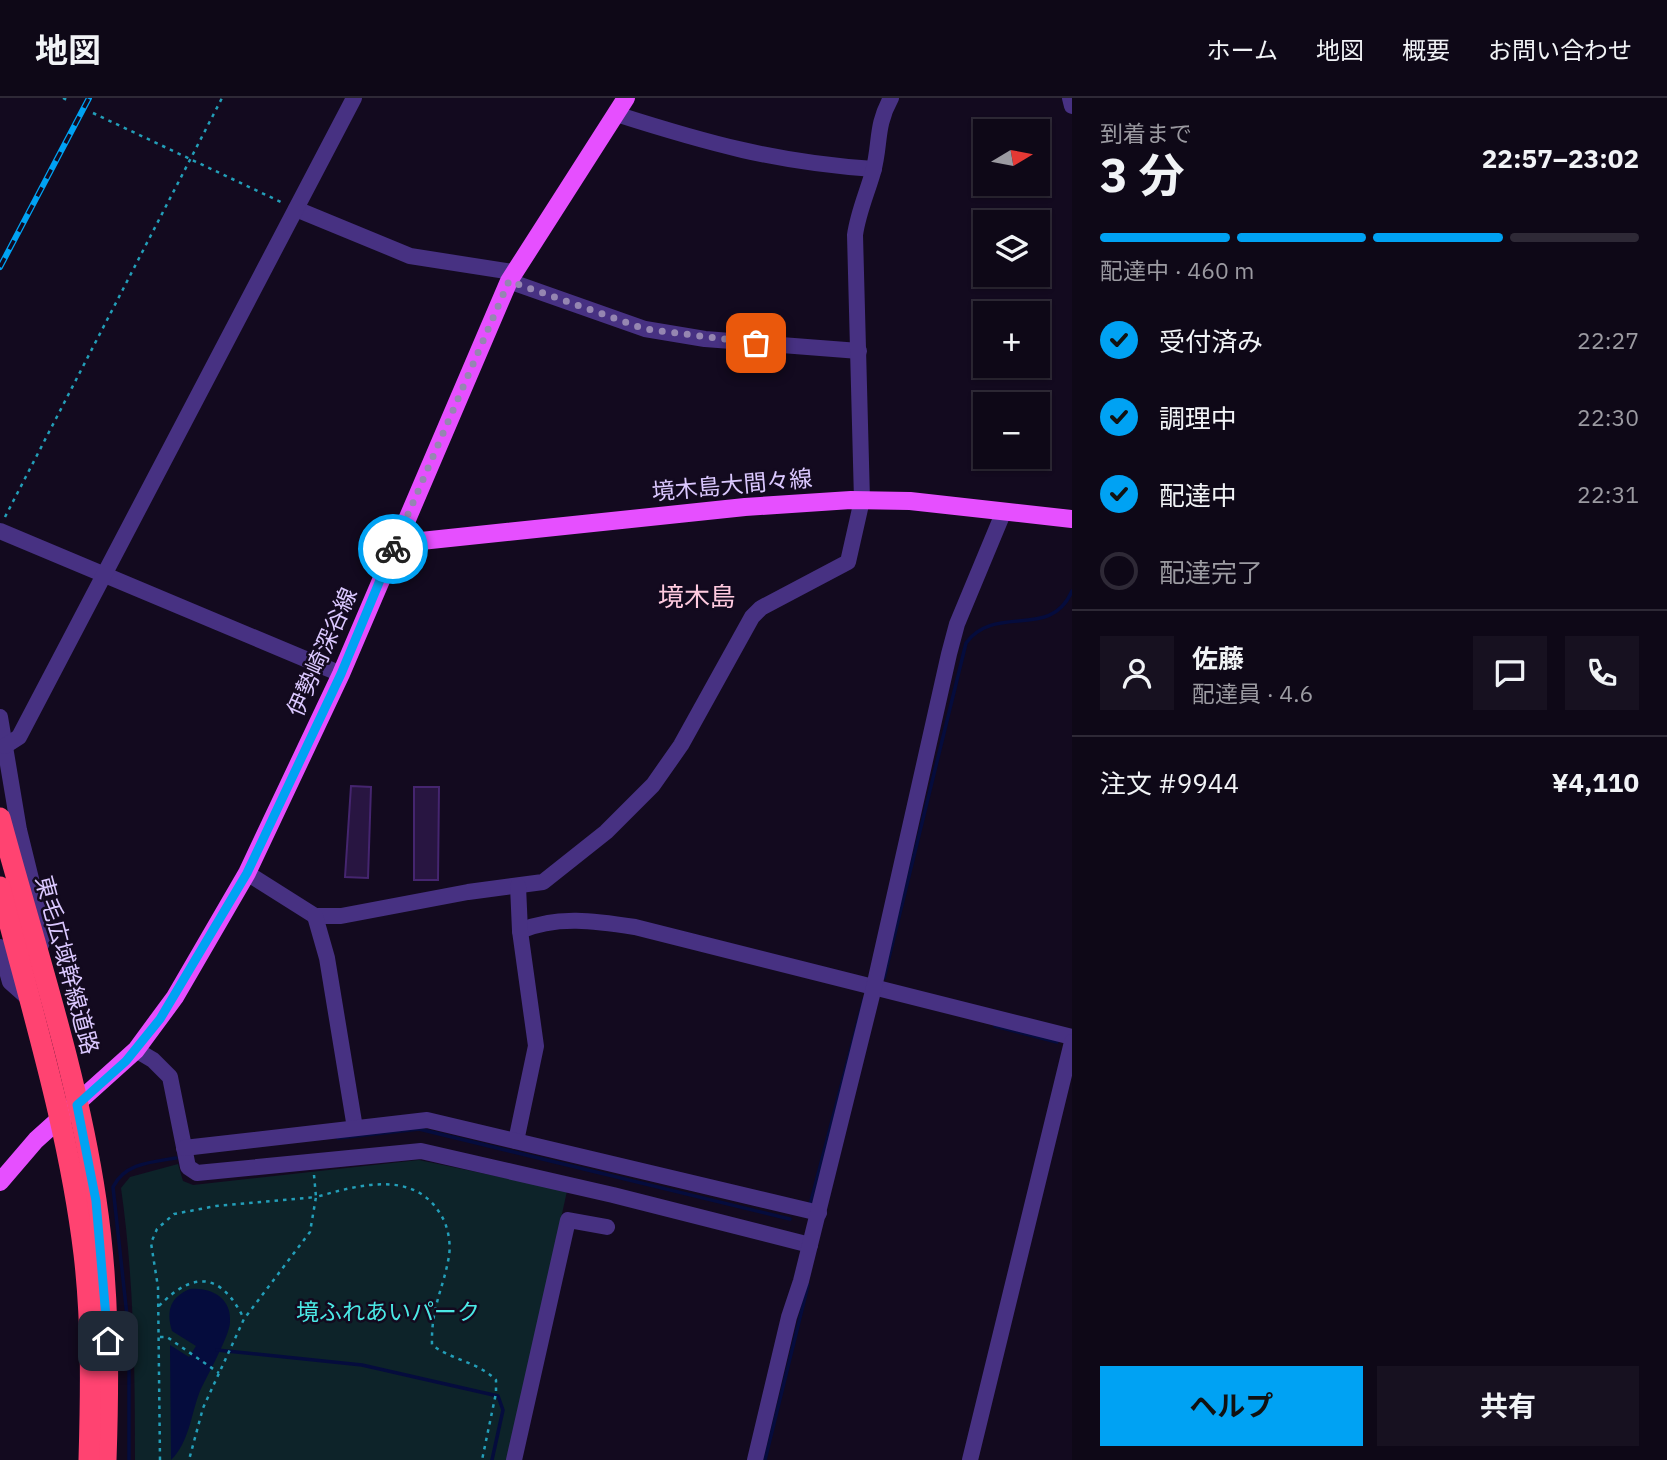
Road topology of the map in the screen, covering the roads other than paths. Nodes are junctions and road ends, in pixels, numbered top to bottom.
1 (354, 98) edge
2 (891, 98) edge
3 (1070, 98) edge
4 (621, 106) edge
5 (1072, 106) edge
6 (874, 169) junction
7 (296, 209) junction
8 (511, 276) junction
9 (859, 351) junction
10 (862, 500) junction
11 (1004, 511) junction
12 (1072, 519) edge
13 (0, 528) edge
14 (398, 537) junction
15 (105, 577) junction
16 (341, 674) junction
17 (0, 717) edge
18 (5, 746) junction
19 (0, 818) edge
20 (247, 873) junction
21 (518, 886) junction
22 (0, 887) edge
23 (314, 916) junction
24 (520, 931) junction
25 (0, 947) edge
26 (37, 953) junction
27 (874, 987) junction
28 (28, 998) junction
29 (1072, 1039) edge
30 (136, 1050) junction
31 (77, 1105) junction
32 (58, 1120) junction
33 (355, 1128) junction
34 (516, 1141) junction
35 (184, 1148) junction
36 (0, 1182) edge
37 (819, 1213) junction
38 (607, 1227) dead end
39 (810, 1245) junction
40 (89, 1460) edge
41 (106, 1460) edge
42 (514, 1460) edge
43 (755, 1460) edge
44 (970, 1460) edge

1 - 7 street
2 - 6 street
3 - 5 street
4 - 6 street
4 - 8 main road, 伊勢崎深谷線
6 - 9 street
7 - 8 street
7 - 15 street
8 - 9 street
8 - 14 main road, 伊勢崎深谷線
9 - 10 street
10 - 11 main road, 境木島大間々線
10 - 14 main road, 境木島大間々線
10 - 21 street
11 - 12 main road, 境木島大間々線
11 - 27 street
13 - 15 street
14 - 16 main road, 伊勢崎深谷線
15 - 16 street
15 - 18 street
16 - 20 main road, 伊勢崎深谷線
17 - 18 street
18 - 26 street
19 - 26 highway, 東毛広域幹線道路
20 - 23 street
20 - 30 main road, 伊勢崎深谷線
21 - 23 street
21 - 24 street
22 - 28 highway, 東毛広域幹線道路
23 - 33 street
24 - 27 street
24 - 34 street
25 - 28 street
26 - 31 highway, 東毛広域幹線道路
27 - 29 street
27 - 37 street
28 - 32 highway, 東毛広域幹線道路
29 - 44 street
30 - 31 main road, 伊勢崎深谷線
30 - 35 street
31 - 32 main road, 伊勢崎深谷線
31 - 41 highway, 東毛広域幹線道路
32 - 36 main road, 伊勢崎深谷線
32 - 40 highway, 東毛広域幹線道路
33 - 34 street
33 - 35 street
34 - 37 street
35 - 39 street
37 - 39 street
38 - 42 street
39 - 43 street

